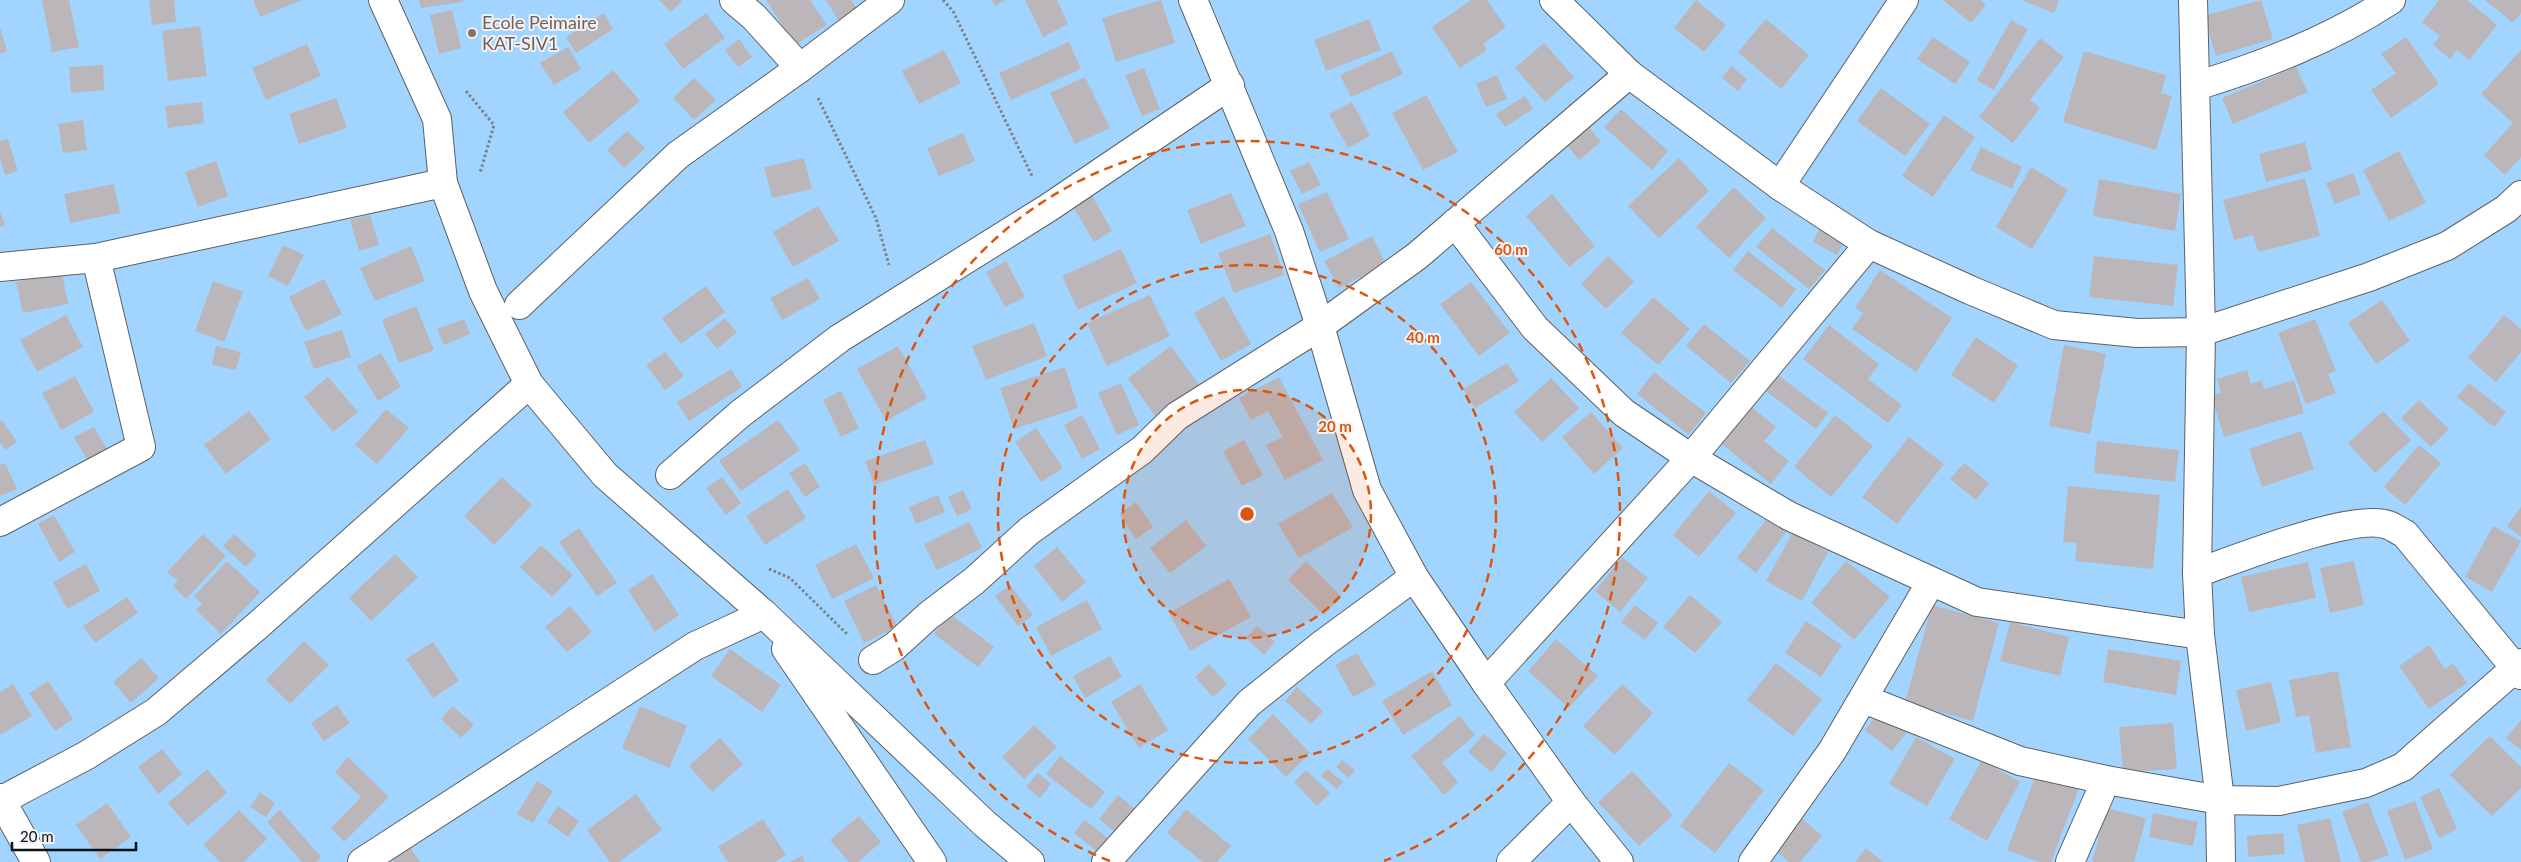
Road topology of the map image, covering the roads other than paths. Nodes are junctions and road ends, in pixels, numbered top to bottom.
1 (383, 0) edge
2 (734, 0) edge
3 (890, 0) edge
4 (1193, 0) edge
5 (1554, 0) edge
6 (1904, 0) edge
7 (2192, 0) edge
8 (2390, 0) edge
9 (800, 68) junction
10 (1629, 74) junction
11 (1230, 85) junction
12 (2196, 86) junction
13 (443, 183) junction
14 (1780, 186) junction
15 (2521, 195) edge
16 (1456, 223) junction
17 (1869, 244) junction
18 (96, 258) junction
19 (0, 267) edge
20 (519, 305) dead end
21 (1320, 326) junction
22 (2201, 332) junction
23 (529, 384) junction
24 (1692, 458) junction
25 (670, 475) dead end
26 (0, 522) edge
27 (2197, 573) junction
28 (1414, 577) junction
29 (1930, 582) junction
30 (764, 614) junction
31 (2200, 635) junction
32 (873, 660) road end
33 (2519, 669) edge
34 (1486, 684) junction
35 (1864, 699) junction
36 (2106, 780) junction
37 (0, 799) edge
38 (2220, 800) junction
39 (1571, 802) junction
40 (36, 862) edge
41 (362, 862) edge
42 (932, 862) edge
43 (1030, 862) edge
44 (1106, 862) edge
45 (1511, 862) edge
46 (1619, 862) edge
47 (1753, 862) edge
48 (2070, 862) edge
49 (2221, 862) edge

1 - 13 street
2 - 9 street
3 - 9 street
4 - 11 street
5 - 10 street
6 - 14 street
7 - 12 street
8 - 12 street
9 - 20 street
10 - 14 street
10 - 16 street
11 - 21 street
11 - 25 street
12 - 22 street
13 - 18 street
13 - 23 street
14 - 17 street
15 - 22 street
16 - 21 street
16 - 24 street
17 - 22 street
17 - 24 street
18 - 19 street
18 - 26 street
21 - 28 street
21 - 32 street
22 - 27 street
23 - 30 street
23 - 37 street
24 - 29 street
24 - 34 street
27 - 31 street
27 - 33 street
28 - 34 street
28 - 44 street
29 - 31 street
29 - 35 street
30 - 41 street
30 - 42 street
30 - 43 street
31 - 38 street
33 - 38 street
34 - 39 street
35 - 36 street
35 - 47 street
36 - 38 street
36 - 48 street
37 - 40 street
38 - 49 street
39 - 45 street
39 - 46 street

